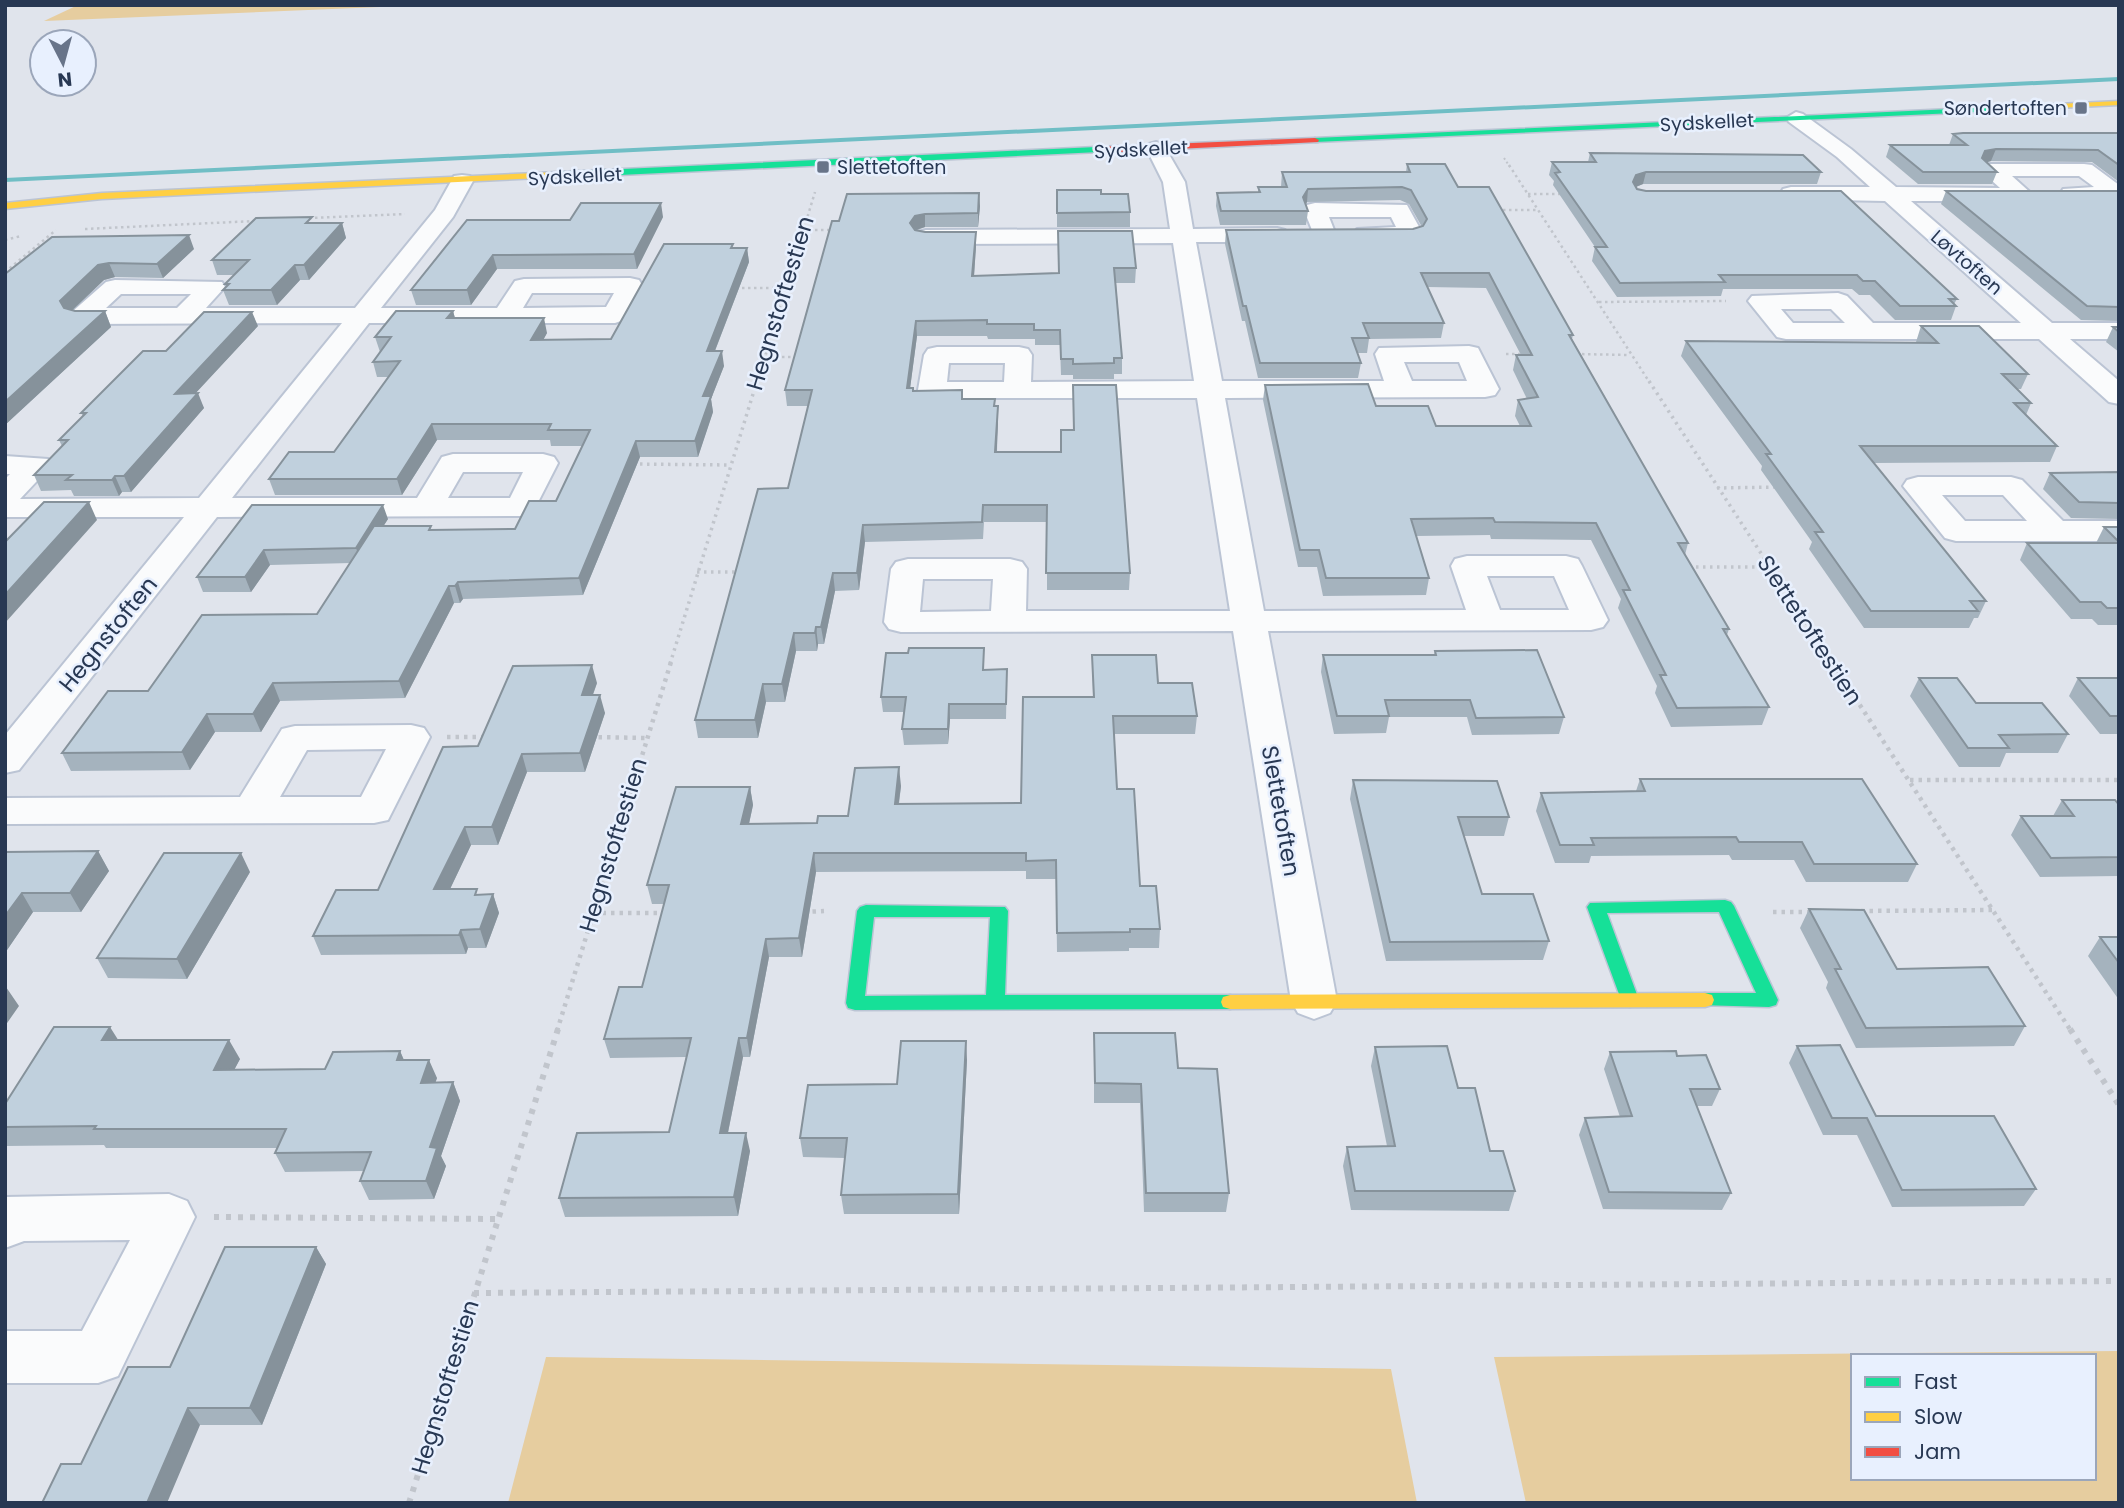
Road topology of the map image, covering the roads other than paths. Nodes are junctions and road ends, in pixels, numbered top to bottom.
1 (2119, 103) edge
2 (1796, 118) junction
3 (1156, 148) junction
4 (462, 181) junction
5 (1768, 194) edge
6 (1889, 194) junction
7 (2038, 194) edge
8 (163, 195) junction
9 (28, 202) joint
10 (5, 204) edge
11 (5, 217) edge
12 (1324, 235) edge
13 (1182, 236) junction
14 (926, 237) edge
15 (1761, 301) road end
16 (183, 316) dead end
17 (362, 316) junction
18 (505, 316) edge
19 (2045, 331) junction
20 (2119, 331) edge
21 (1208, 389) junction
22 (1401, 389) junction
23 (1017, 390) dead end
24 (2119, 396) edge
25 (5, 465) edge
26 (5, 496) edge
27 (427, 507) dead end
28 (5, 508) edge
29 (210, 508) junction
30 (2054, 531) dead end
31 (2119, 531) edge
32 (1248, 621) junction
33 (1487, 621) dead end
34 (1008, 622) dead end
35 (5, 761) edge
36 (252, 810) junction
37 (5, 811) edge
38 (1630, 1000) junction
39 (1314, 1001) junction
40 (995, 1002) junction
41 (5, 1225) edge
42 (5, 1357) edge

1 - 2 street, Sydskellet
2 - 3 street, Sydskellet
2 - 6 street, Løvtoften
3 - 4 street, Sydskellet
3 - 13 street, Slettetoften
4 - 8 street, Sydskellet
4 - 17 street, Hegnstoften
5 - 6 street, Løvtoften
6 - 7 street, Løvtoften
6 - 19 street, Løvtoften
8 - 9 street, Sydskellet
8 - 11 street, Sydskellet
9 - 10 street, Sydskellet
12 - 13 street
13 - 14 street
13 - 21 street, Slettetoften
15 - 19 street, Løvtoften
16 - 17 street
17 - 18 street
17 - 29 street, Hegnstoften
19 - 20 street, Løvtoften
19 - 24 street, Løvtoften
21 - 22 street
21 - 23 street
21 - 32 street, Slettetoften
22 - 22 street
25 - 26 street
27 - 29 street
28 - 29 street
29 - 35 street, Hegnstoften
30 - 31 street
32 - 33 street
32 - 34 street
32 - 39 street, Slettetoften
36 - 36 street
36 - 37 street
38 - 38 street
38 - 39 street
39 - 40 street
40 - 40 street
41 - 42 street

